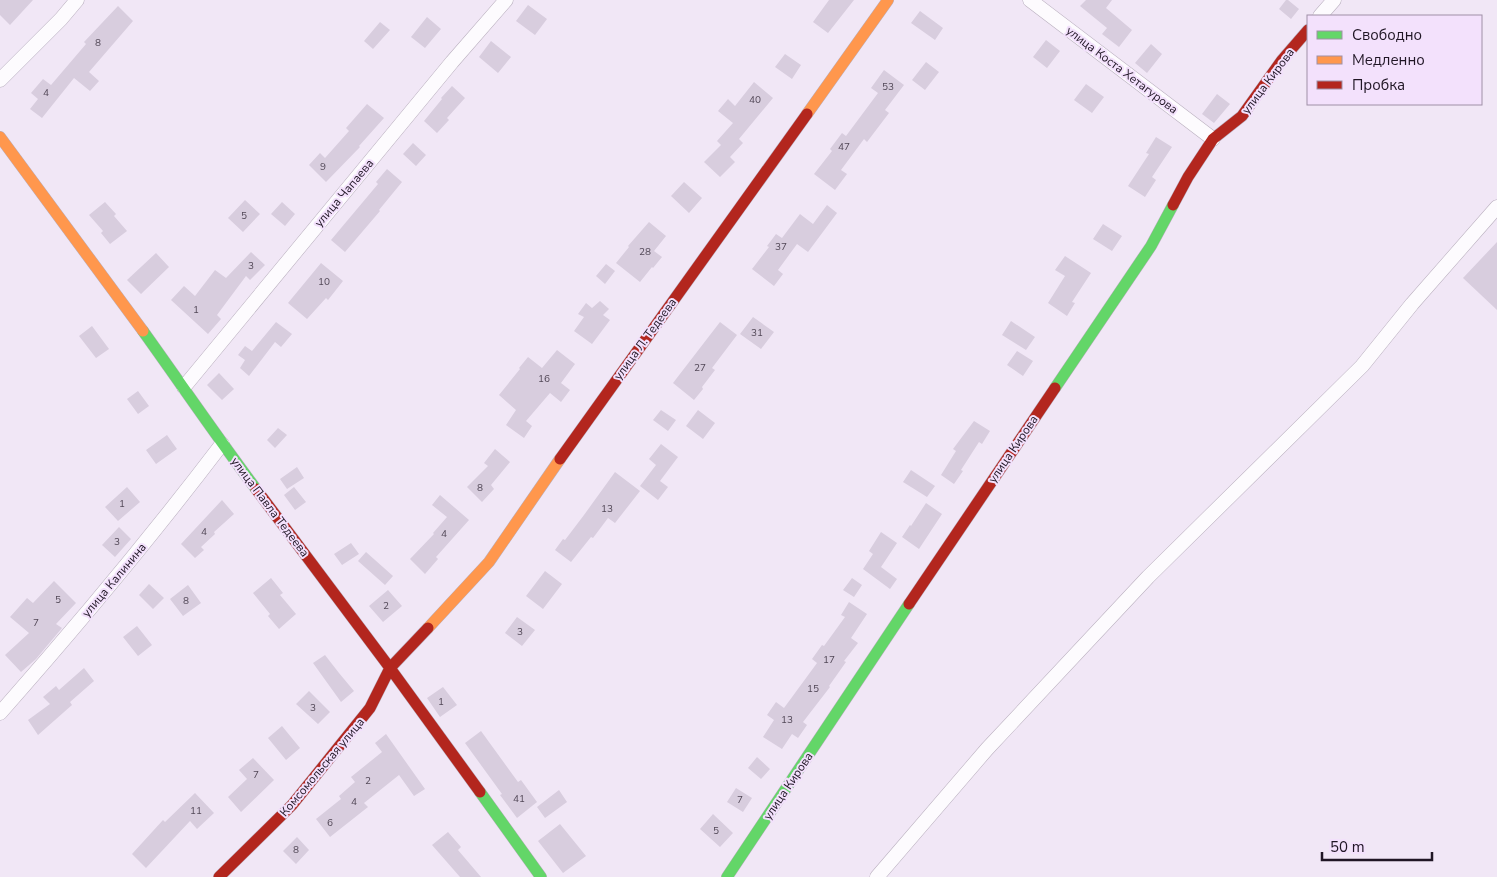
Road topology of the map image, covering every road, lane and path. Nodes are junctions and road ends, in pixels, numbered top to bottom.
1 (77, 0) edge
2 (506, 0) edge
3 (888, 0) edge
4 (1030, 0) edge
5 (1334, 0) edge
6 (1321, 15) edge
7 (1307, 31) edge
8 (0, 80) edge
9 (0, 137) edge
10 (1213, 139) junction
11 (1497, 207) edge
12 (184, 387) junction
13 (222, 444) junction
14 (390, 668) junction
15 (0, 713) edge
16 (219, 877) edge
17 (541, 877) edge
18 (727, 877) edge
19 (878, 877) edge

1 - 8 street
2 - 12 street, улица Чапаева
3 - 14 street, улица Л. Тедеева
4 - 10 street, улица Коста Хетагурова
5 - 6 street
7 - 10 street, улица Кирова
9 - 12 street, улица Павла Тедеева
10 - 18 street, улица Кирова
11 - 19 street
12 - 13 street, улица Павла Тедеева
13 - 14 street, улица Павла Тедеева
13 - 15 street, улица Калинина
14 - 16 street, Комсомольская улица
14 - 17 street, улица Павла Тедеева

